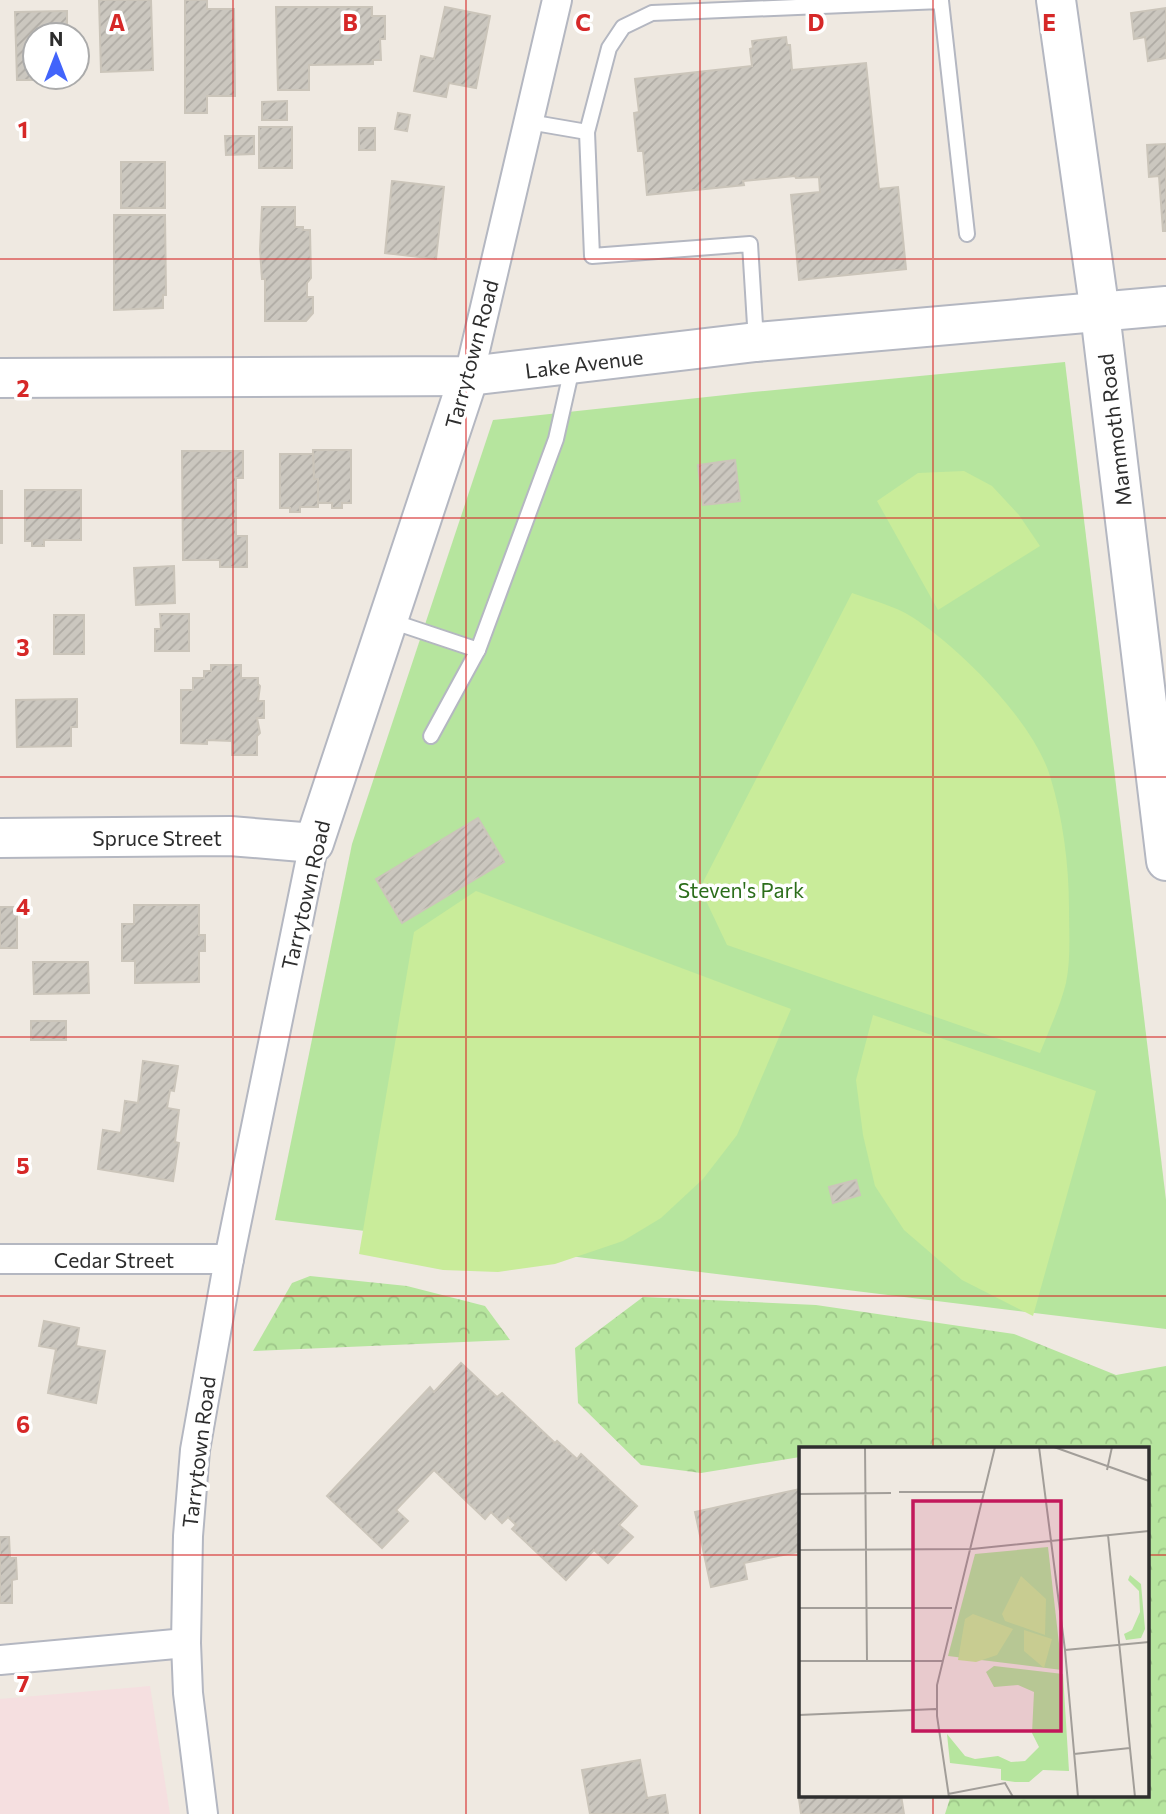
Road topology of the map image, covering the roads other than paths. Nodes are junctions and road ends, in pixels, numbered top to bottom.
1 (557, 0) edge
2 (1056, 0) edge
3 (529, 122) junction
4 (587, 132) junction
5 (967, 234) dead end
6 (1166, 306) edge
7 (1100, 313) junction
8 (756, 342) junction
9 (572, 364) junction
10 (469, 376) junction
11 (0, 378) edge
12 (387, 620) junction
13 (478, 650) junction
14 (431, 736) dead end
15 (0, 838) edge
16 (314, 843) junction
17 (1166, 861) edge
18 (0, 1259) edge
19 (229, 1259) junction
20 (186, 1643) junction
21 (0, 1660) edge
22 (203, 1814) edge

1 - 3 street, Tarrytown Road
2 - 7 street, Mammoth Road
3 - 4 lane
3 - 10 street, Tarrytown Road
4 - 5 lane
4 - 8 lane
6 - 7 street, Lake Avenue
7 - 8 street, Lake Avenue
7 - 17 street, Mammoth Road
8 - 9 street, Lake Avenue
9 - 10 street, Lake Avenue
9 - 13 lane
10 - 11 street, Lake Avenue
10 - 12 street, Tarrytown Road
12 - 13 lane
12 - 16 street, Tarrytown Road
13 - 14 lane
15 - 16 street, Spruce Street
16 - 19 street, Tarrytown Road
18 - 19 street, Cedar Street
19 - 20 street, Tarrytown Road
20 - 21 street
20 - 22 street, Tarrytown Road

